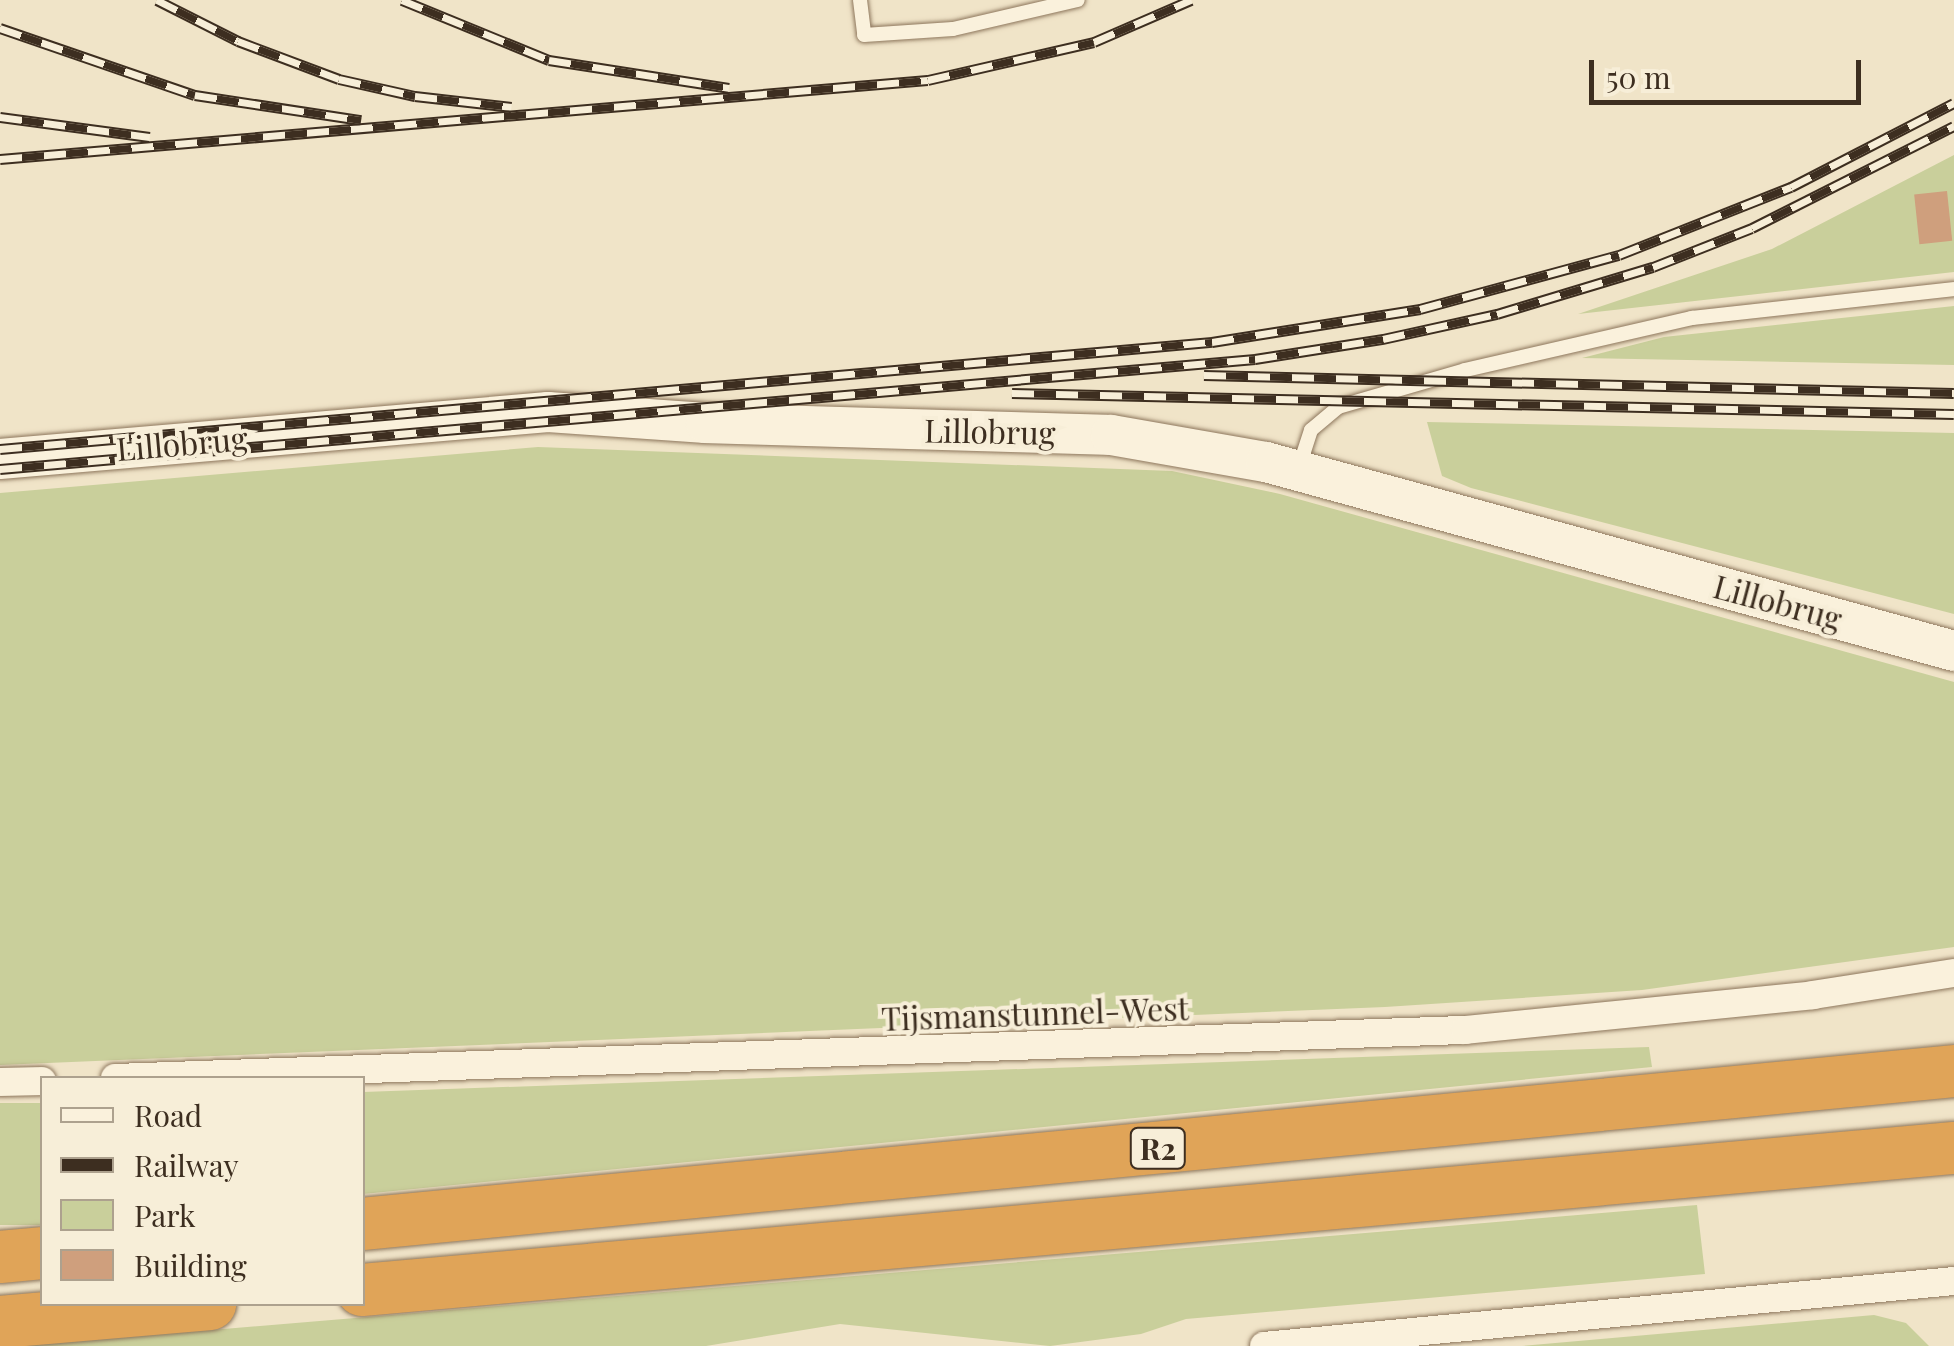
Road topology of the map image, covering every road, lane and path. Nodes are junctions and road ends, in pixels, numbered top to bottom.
1 (860, 0) edge
2 (1078, 0) edge
3 (1954, 289) edge
4 (0, 458) edge
5 (1298, 470) junction
6 (1954, 651) edge
7 (1954, 973) edge
8 (1954, 1070) edge
9 (171, 1076) edge
10 (40, 1081) edge
11 (0, 1082) edge
12 (1954, 1148) edge
13 (365, 1224) edge
14 (40, 1253) edge
15 (0, 1257) edge
16 (1954, 1281) edge
17 (365, 1290) edge
18 (187, 1306) edge
19 (0, 1322) edge
20 (1264, 1346) edge

1 - 2 lane
3 - 5 lane
4 - 5 street, Lillobrug
5 - 6 street, Lillobrug
7 - 9 street, Tijsmanstunnel-West
8 - 13 highway, R2
10 - 11 street
12 - 17 highway, R2
14 - 15 highway
16 - 20 street
18 - 19 highway

